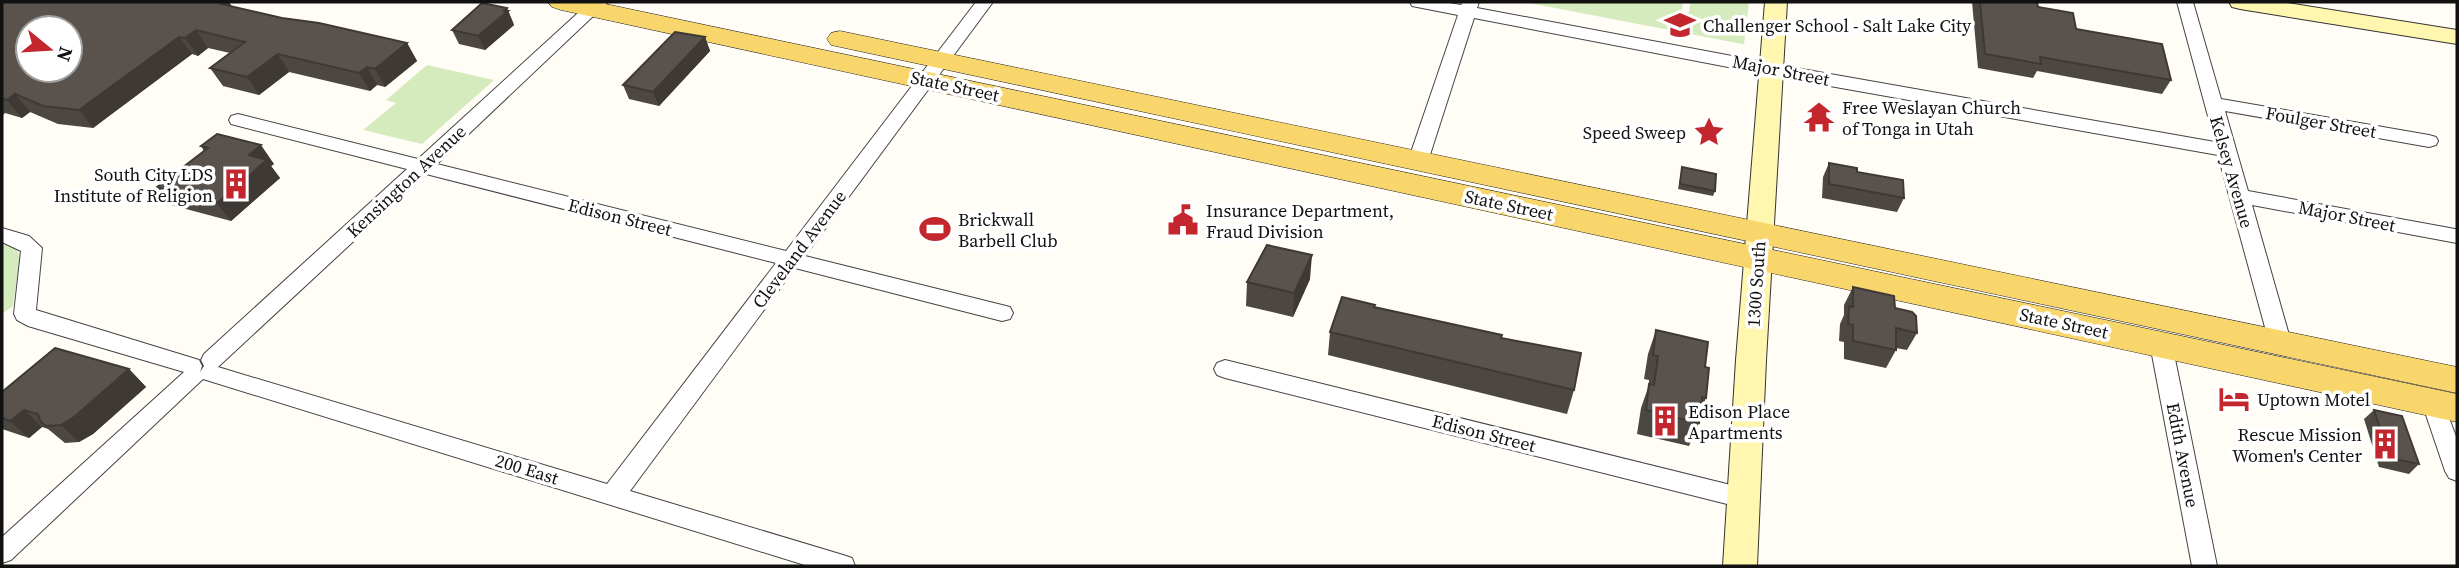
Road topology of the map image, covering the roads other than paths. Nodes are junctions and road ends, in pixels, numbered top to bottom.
1 (561, 2) edge
2 (661, 2) edge
3 (985, 2) edge
4 (1418, 2) edge
5 (1776, 2) edge
6 (2185, 2) edge
7 (2240, 2) edge
8 (596, 5) edge
9 (1469, 6) edge
10 (2457, 37) edge
11 (1771, 68) junction
12 (934, 70) junction
13 (2213, 103) junction
14 (238, 120) dead end
15 (2429, 141) dead end
16 (2226, 150) junction
17 (1418, 161) junction
18 (421, 166) junction
19 (2239, 196) junction
20 (2, 235) edge
21 (2455, 236) dead end
22 (1759, 246) junction
23 (791, 260) junction
24 (1002, 313) dead end
25 (2280, 342) junction
26 (2161, 344) junction
27 (2225, 359) junction
28 (201, 369) junction
29 (1225, 369) dead end
30 (2457, 380) edge
31 (2449, 402) edge
32 (2457, 471) edge
33 (612, 496) junction
34 (1743, 498) junction
35 (2, 552) edge
36 (843, 566) edge
37 (1740, 566) edge
38 (2205, 566) edge

1 - 8 main road, State Street
2 - 12 main road, State Street
3 - 12 street, Cleveland Avenue
4 - 9 street, Major Street
5 - 11 main road, 1300 South
6 - 13 street, Kelsey Avenue
7 - 10 main road
8 - 12 main road, State Street
8 - 18 street, Kensington Avenue
9 - 11 street, Major Street
9 - 17 street
11 - 16 street, Major Street
11 - 22 main road, 1300 South
12 - 17 main road, State Street
12 - 22 main road, State Street
12 - 23 street, Cleveland Avenue
13 - 15 street, Foulger Street
13 - 16 street, Kelsey Avenue
14 - 18 street, Edison Street
16 - 19 street, Kelsey Avenue
17 - 22 main road, State Street
18 - 23 street, Edison Street
18 - 28 street, Kensington Avenue
19 - 21 street, Major Street
19 - 25 street, Kelsey Avenue
20 - 28 street, 200 East
22 - 25 main road, State Street
22 - 26 main road, State Street
22 - 34 main road, 1300 South
23 - 24 street, Edison Street
23 - 33 street, Cleveland Avenue
25 - 27 main road
25 - 30 main road, State Street
26 - 27 main road, State Street
26 - 38 street, Edith Avenue
27 - 31 main road, State Street
28 - 33 street, 200 East
28 - 35 street, Kensington Avenue
29 - 34 street, Edison Street
31 - 32 street
33 - 36 street, 200 East
34 - 37 main road, 1300 South

